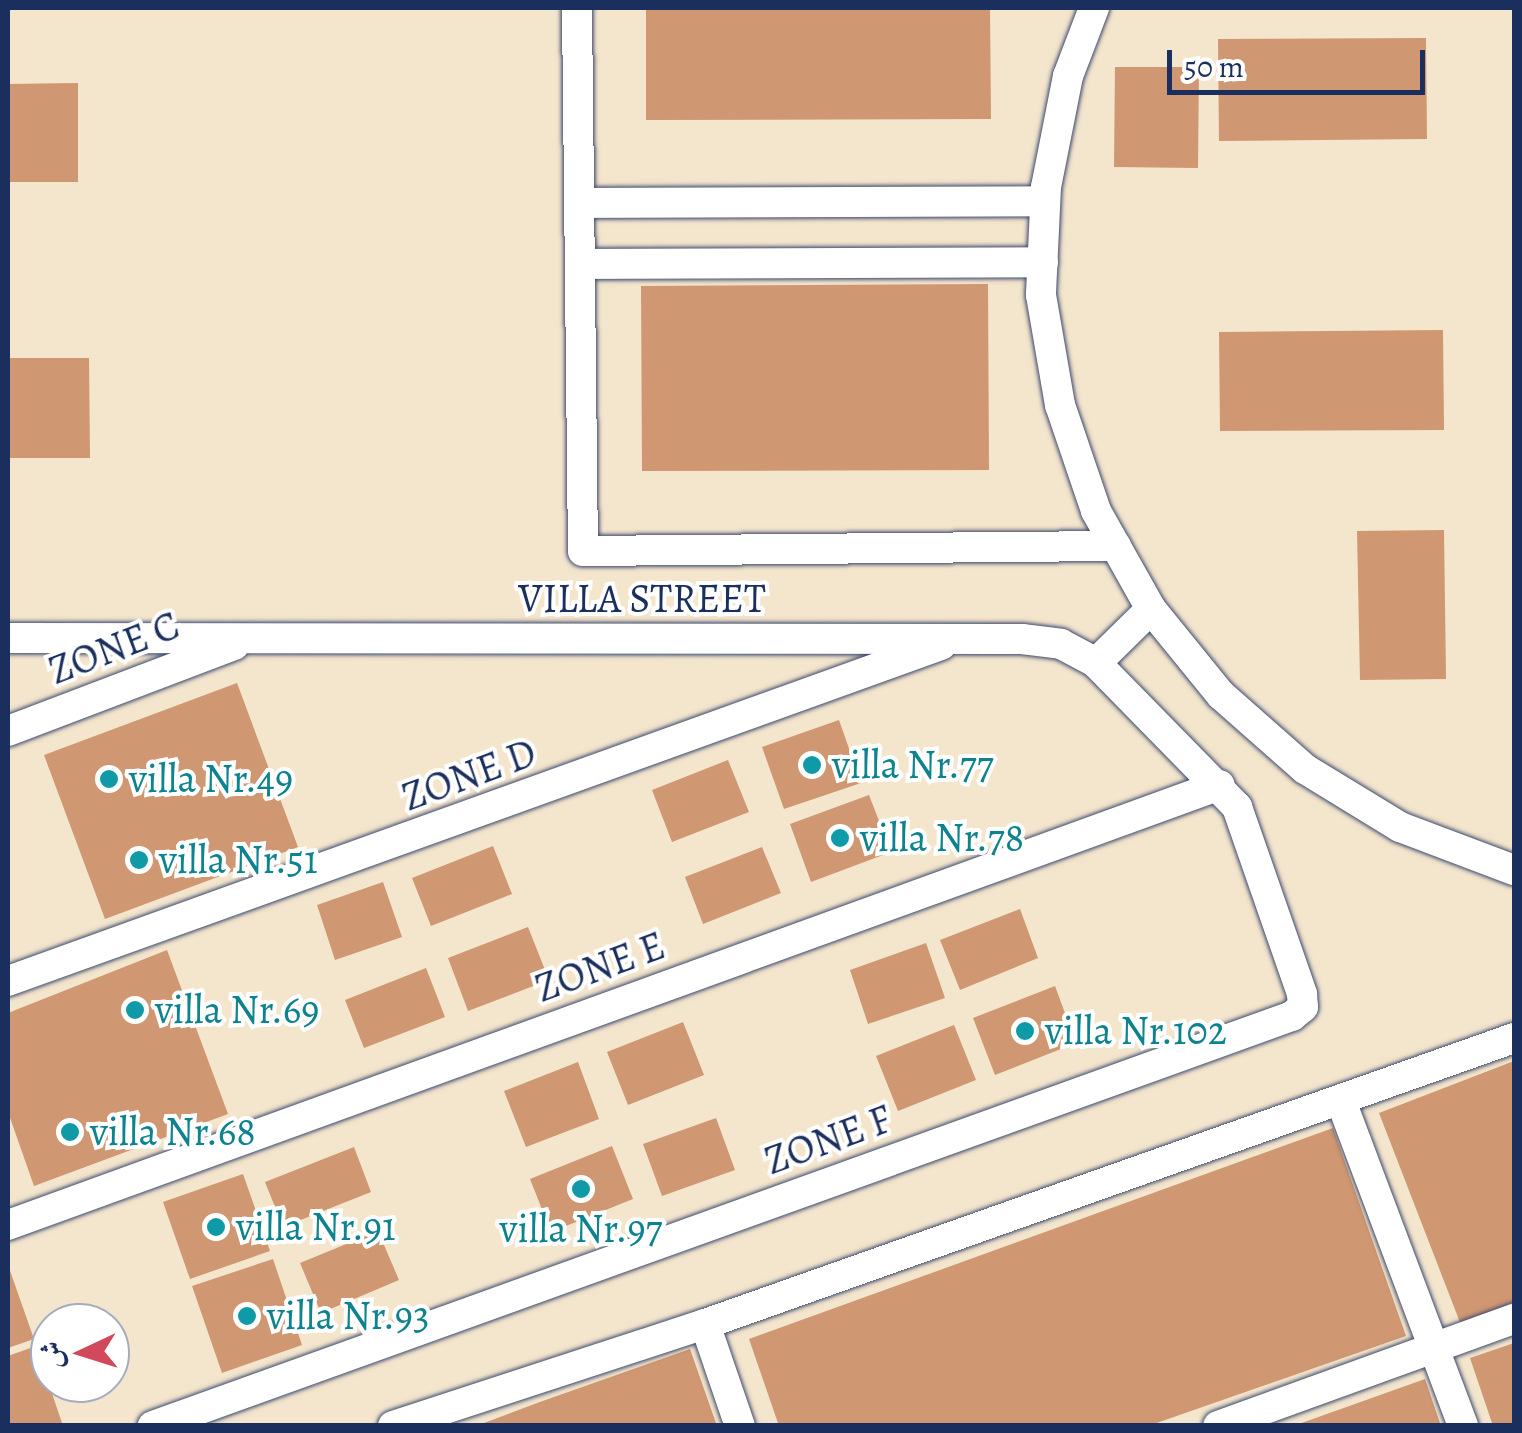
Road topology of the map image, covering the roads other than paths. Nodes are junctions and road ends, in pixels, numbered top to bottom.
1 (577, 8) edge
2 (1094, 8) edge
3 (1046, 201) junction
4 (582, 203) junction
5 (1043, 262) junction
6 (582, 264) junction
7 (1116, 546) junction
8 (1151, 608) junction
9 (8, 638) edge
10 (248, 638) junction
11 (954, 639) junction
12 (1096, 663) junction
13 (8, 731) edge
14 (1220, 786) junction
15 (1514, 870) edge
16 (8, 981) edge
17 (1514, 1038) edge
18 (1341, 1101) junction
19 (8, 1226) edge
20 (1514, 1319) edge
21 (706, 1324) junction
22 (1436, 1348) junction
23 (154, 1426) edge
24 (393, 1426) edge
25 (740, 1426) edge
26 (1218, 1426) edge
27 (1462, 1426) edge

1 - 4 street
2 - 3 street
3 - 4 street
3 - 5 street
4 - 6 street
5 - 6 street
5 - 7 street
6 - 7 street
7 - 8 street
8 - 12 street
8 - 15 street
9 - 10 street, VILLA STREET
10 - 11 street, VILLA STREET
10 - 13 street, ZONE C
11 - 12 street, VILLA STREET
11 - 16 street, ZONE D
12 - 14 street, VILLA STREET
14 - 19 street, ZONE E
14 - 23 street, ZONE F
17 - 18 street
18 - 21 street
18 - 22 street
20 - 22 street
21 - 24 street
21 - 25 street
22 - 26 street
22 - 27 street

